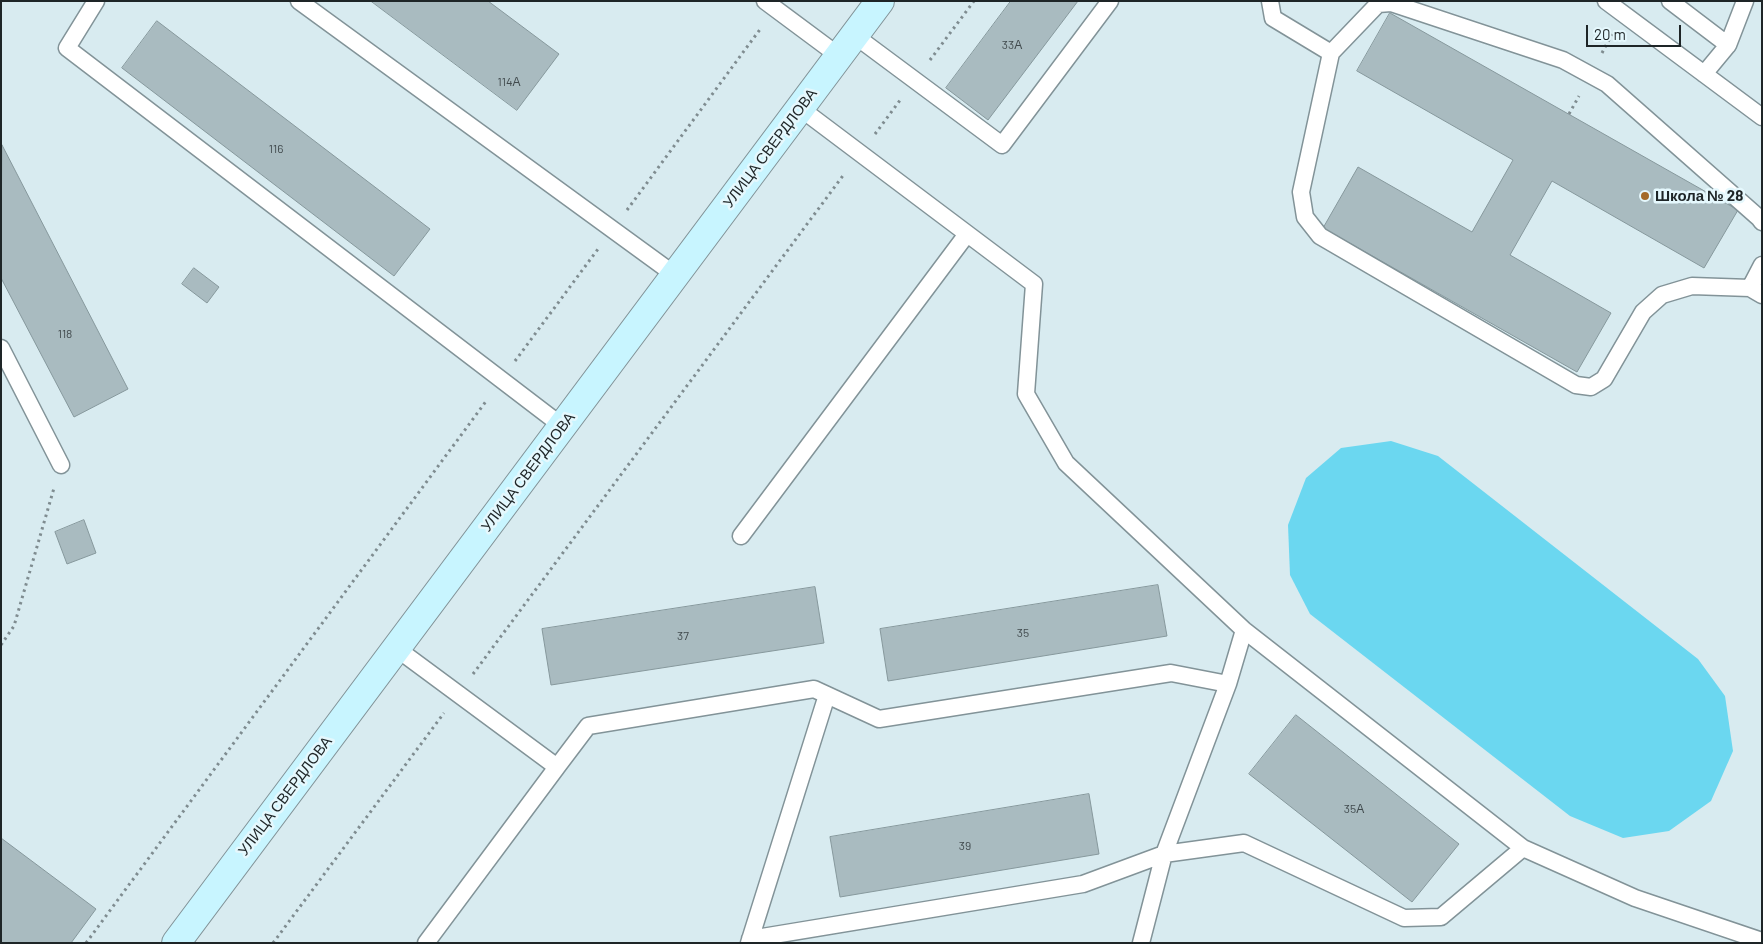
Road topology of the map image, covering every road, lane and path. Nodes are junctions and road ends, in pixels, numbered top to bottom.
1 (96, 1) edge
2 (299, 1) edge
3 (880, 1) edge
4 (974, 1) edge
5 (1110, 1) edge
6 (1270, 1) edge
7 (1606, 1) edge
8 (1670, 1) edge
9 (1745, 1) edge
10 (770, 5) edge
11 (1728, 45) junction
12 (846, 46) junction
13 (1331, 53) junction
14 (1704, 74) junction
15 (915, 80) junction
16 (800, 108) junction
17 (1762, 117) edge
18 (860, 154) junction
19 (1762, 222) edge
20 (612, 229) junction
21 (967, 234) junction
22 (1762, 265) edge
23 (675, 275) junction
24 (1756, 291) edge
25 (1, 348) edge
26 (501, 380) junction
27 (562, 426) junction
28 (61, 465) joint
29 (741, 536) dead end
30 (1244, 630) junction
31 (1, 645) edge
32 (396, 648) junction
33 (1228, 684) junction
34 (458, 694) junction
35 (827, 695) junction
36 (557, 767) junction
37 (1523, 848) junction
38 (1164, 854) junction
39 (750, 941) edge
40 (1762, 941) edge
41 (86, 943) edge
42 (176, 943) edge
43 (272, 943) edge
44 (426, 943) edge
45 (1141, 943) edge

1 - 26 lane
2 - 20 lane
3 - 12 main road, УЛИЦА СВЕРДЛОВА
4 - 15 path
5 - 15 lane
6 - 13 lane
7 - 14 lane
8 - 11 lane
9 - 11 lane
10 - 12 lane
10 - 20 path
11 - 14 lane
12 - 15 lane
12 - 16 main road, УЛИЦА СВЕРДЛОВА
13 - 19 lane
13 - 24 lane
14 - 17 lane
15 - 18 path
16 - 18 lane
16 - 23 main road, УЛИЦА СВЕРДЛОВА
18 - 21 lane
18 - 34 path
20 - 23 lane
20 - 26 path
21 - 29 lane
21 - 30 lane
22 - 24 lane
23 - 27 main road, УЛИЦА СВЕРДЛОВА
25 - 28 lane
26 - 27 lane
26 - 41 path
27 - 32 main road, УЛИЦА СВЕРДЛОВА
28 - 31 path
30 - 33 lane
30 - 37 lane
32 - 34 lane
32 - 42 main road, УЛИЦА СВЕРДЛОВА
33 - 35 lane
33 - 38 lane
34 - 36 lane
34 - 43 path
35 - 36 lane
35 - 39 lane
36 - 44 lane
37 - 38 lane
37 - 40 lane
38 - 39 lane
38 - 45 lane

